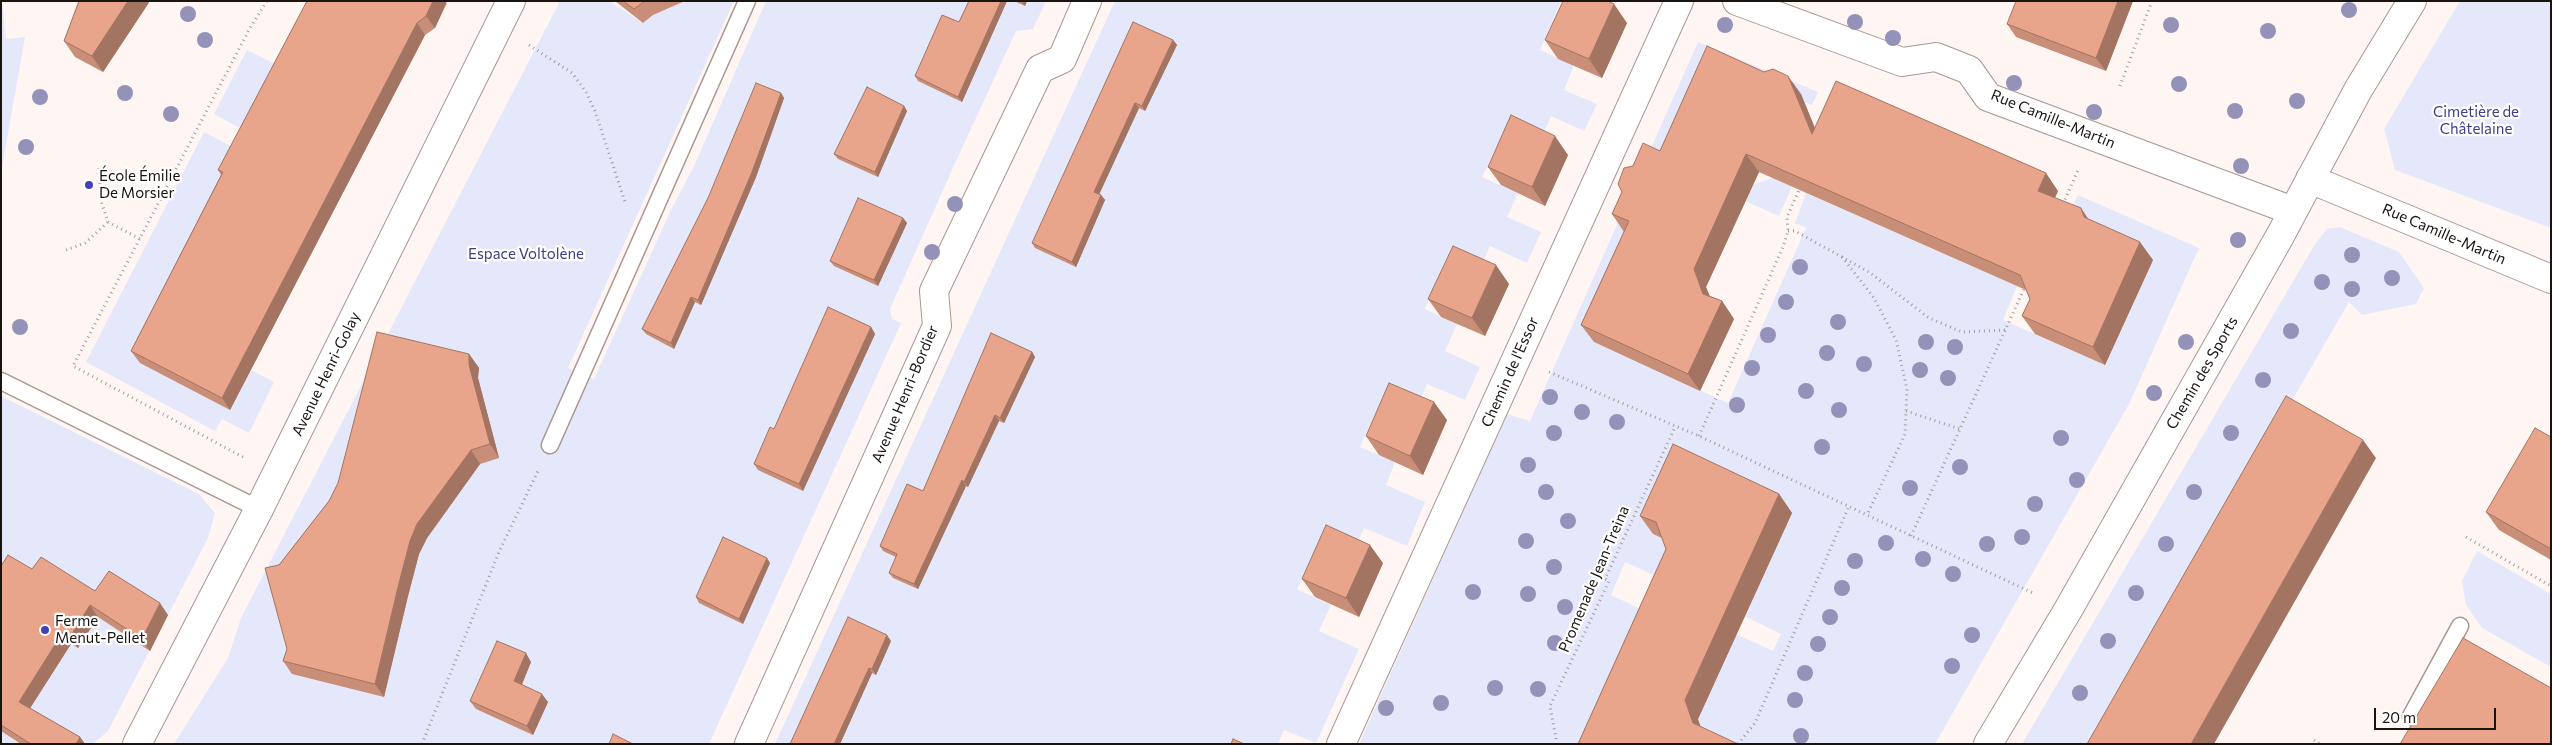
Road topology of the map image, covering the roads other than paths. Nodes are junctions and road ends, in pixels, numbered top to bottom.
1 (510, 1) edge
2 (748, 1) edge
3 (1088, 1) edge
4 (1679, 1) edge
5 (1737, 1) edge
6 (2412, 1) edge
7 (2310, 178) junction
8 (2293, 211) junction
9 (2551, 279) edge
10 (1, 381) edge
11 (550, 446) road end
12 (259, 508) junction
13 (2460, 626) dead end
14 (2411, 716) dead end
15 (137, 744) edge
16 (749, 744) edge
17 (1341, 744) edge
18 (1988, 744) edge

1 - 12 street, Avenue Henri-Golay
2 - 11 lane
3 - 16 street, Avenue Henri-Bordier
4 - 17 street, Chemin de l'Essor
5 - 8 street, Rue Camille-Martin
6 - 7 street, Chemin des Sports
7 - 8 street, Chemin des Sports
7 - 9 street, Rue Camille-Martin
8 - 18 street, Chemin des Sports
10 - 12 lane
12 - 15 street, Avenue Henri-Golay
13 - 14 lane

